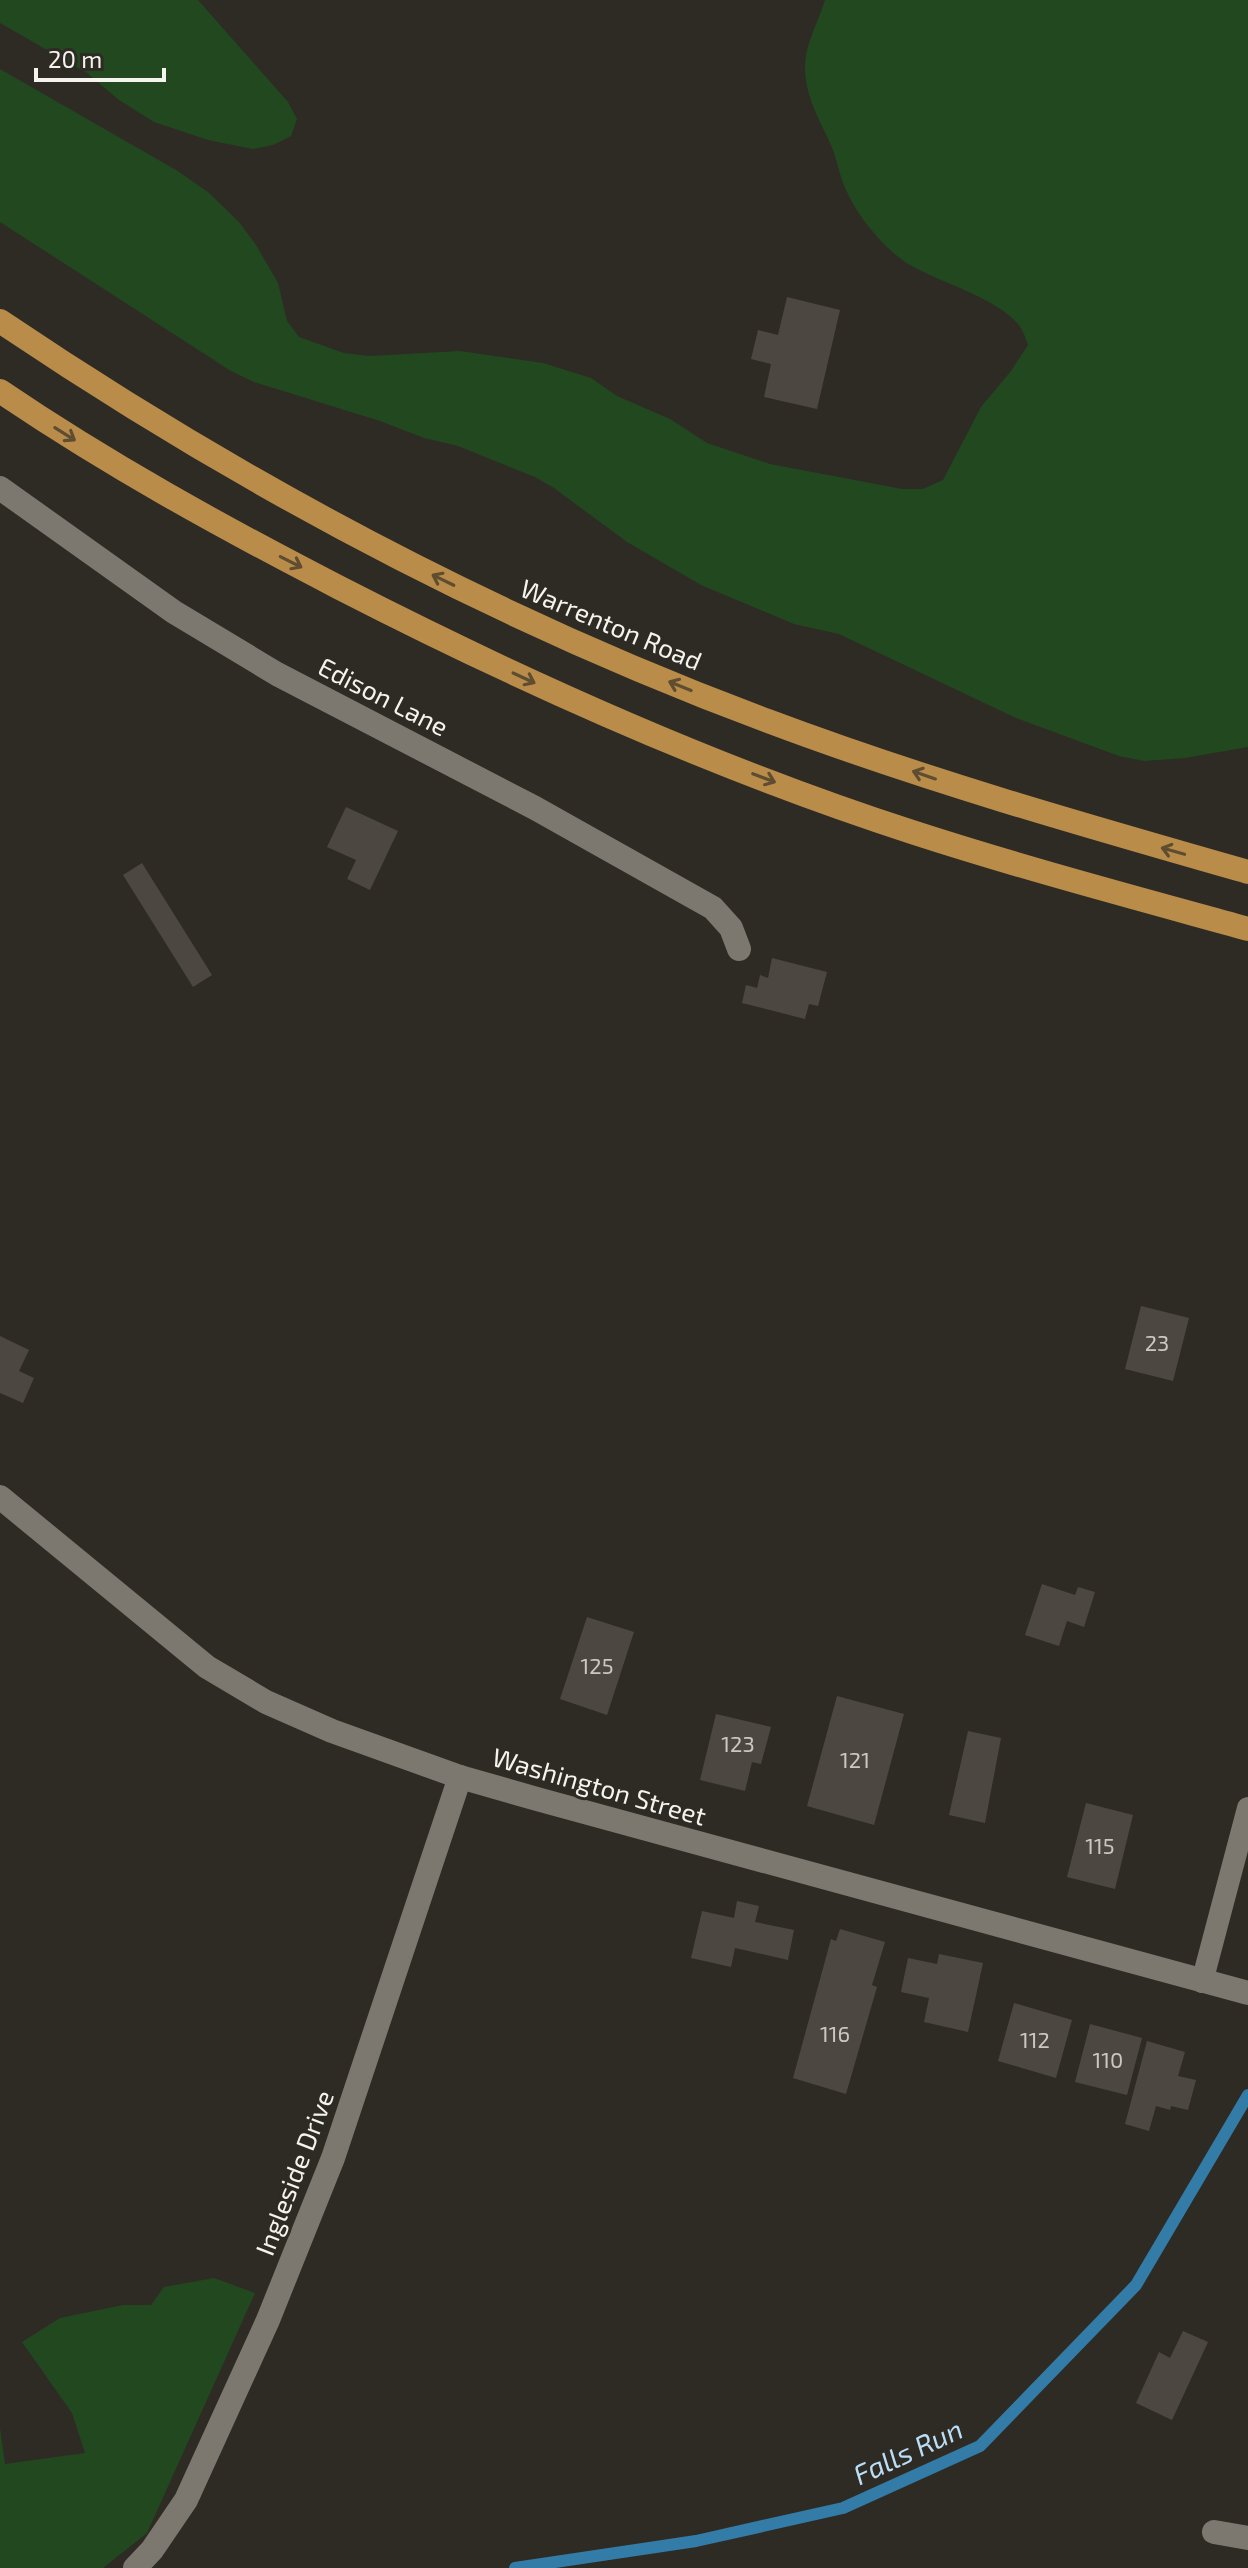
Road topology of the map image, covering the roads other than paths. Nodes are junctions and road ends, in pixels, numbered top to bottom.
1 (0, 321) edge
2 (0, 391) edge
3 (0, 488) edge
4 (1248, 872) edge
5 (1248, 929) edge
6 (739, 949) dead end
7 (0, 1497) edge
8 (460, 1777) junction
9 (1248, 1808) edge
10 (1202, 1982) junction
11 (1248, 1993) edge
12 (1214, 2532) dead end
13 (1248, 2538) edge
14 (135, 2568) edge

4 -> 1 main road, Warrenton Road
2 -> 5 main road
3 - 6 street, Edison Lane
7 - 8 street, Washington Street
8 - 10 street, Washington Street
8 - 14 street, Ingleside Drive
9 - 10 lane
10 - 11 street, Washington Street
12 - 13 street

